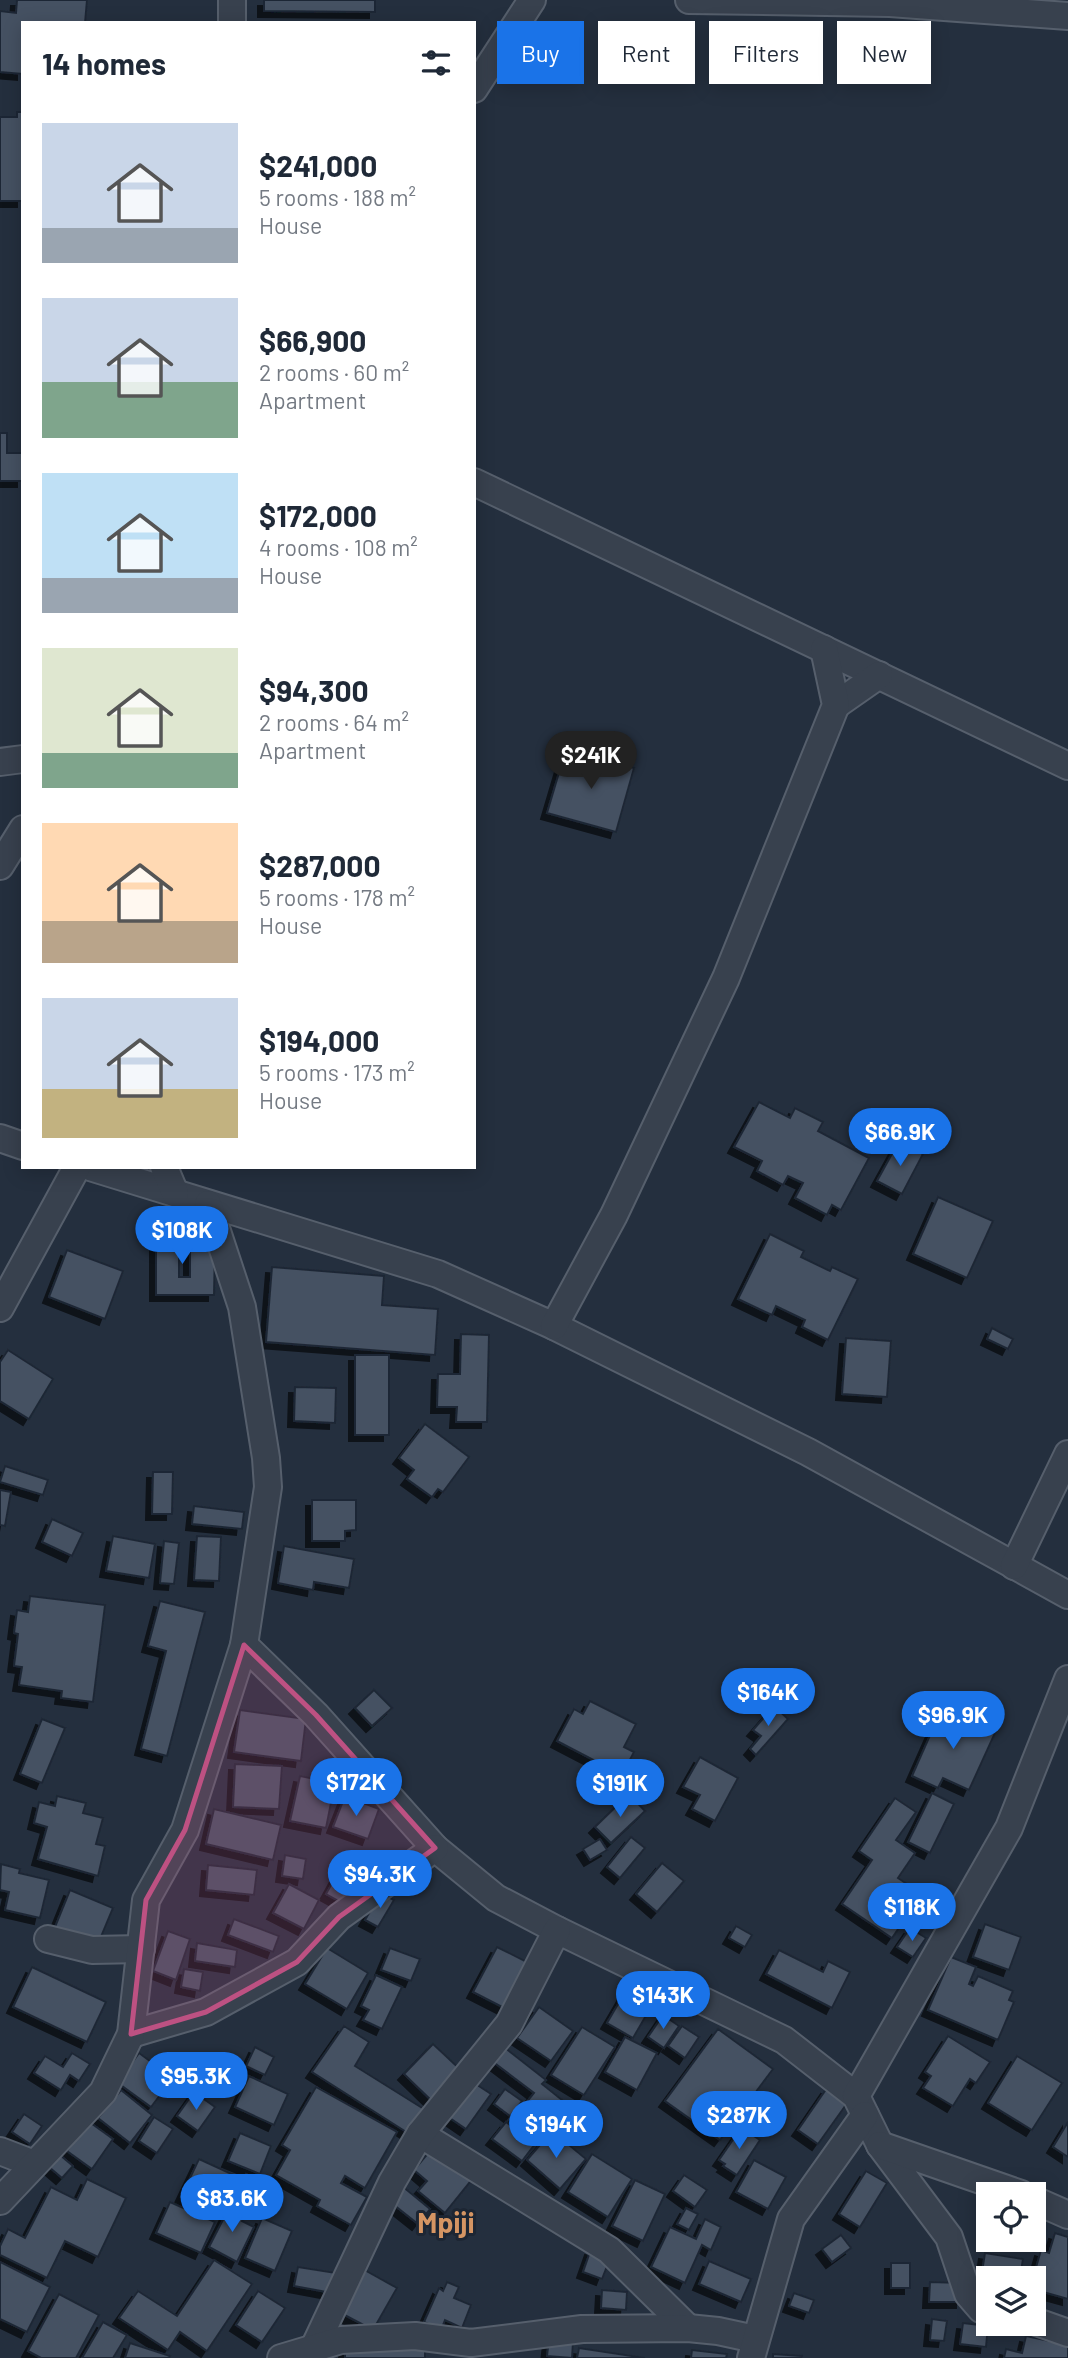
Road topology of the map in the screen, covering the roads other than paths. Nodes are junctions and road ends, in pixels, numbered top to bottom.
1 (232, 0) edge
2 (532, 0) edge
3 (690, 0) edge
4 (1068, 16) edge
5 (232, 21) edge
6 (476, 86) edge
7 (476, 483) edge
8 (824, 649) junction
9 (879, 674) junction
10 (836, 705) junction
11 (21, 759) edge
12 (0, 762) edge
13 (1068, 766) edge
14 (12, 833) edge
15 (0, 866) edge
16 (0, 1138) edge
17 (21, 1145) edge
18 (76, 1169) edge
19 (97, 1169) edge
20 (164, 1169) edge
21 (175, 1193) junction
22 (208, 1204) junction
23 (0, 1308) edge
24 (554, 1326) junction
25 (1068, 1454) edge
26 (1014, 1566) junction
27 (1068, 1595) edge
28 (244, 1645) junction
29 (1068, 1679) edge
30 (435, 1848) junction
31 (557, 1930) junction
32 (48, 1939) dead end
33 (141, 1949) junction
34 (131, 2034) junction
35 (860, 2106) junction
36 (420, 2134) junction
37 (880, 2145) junction
38 (0, 2151) edge
39 (34, 2164) junction
40 (986, 2182) edge
41 (0, 2201) edge
42 (1046, 2205) edge
43 (1068, 2215) edge
44 (976, 2303) edge
45 (1046, 2325) edge
46 (688, 2328) junction
47 (1068, 2333) edge
48 (753, 2349) edge
49 (313, 2350) junction
50 (281, 2358) edge

1 - 5 street
2 - 6 street
3 - 4 street
7 - 8 street
8 - 9 street
8 - 10 street
9 - 10 street
9 - 13 street
10 - 24 street
11 - 12 street
14 - 15 street
16 - 17 street
18 - 23 street
19 - 21 street
20 - 21 street
21 - 22 street
22 - 24 street
22 - 28 street
24 - 26 street
25 - 26 street
26 - 27 street
28 - 30 street
28 - 33 street
29 - 35 street
30 - 31 street
30 - 34 street
31 - 35 street
31 - 36 street
32 - 33 street
33 - 34 street
34 - 39 street
35 - 37 street
35 - 48 street
36 - 46 street
36 - 49 street
37 - 40 street
37 - 44 street
38 - 39 street
39 - 41 street
42 - 43 street
45 - 47 street
46 - 48 street
46 - 49 street
49 - 50 street

